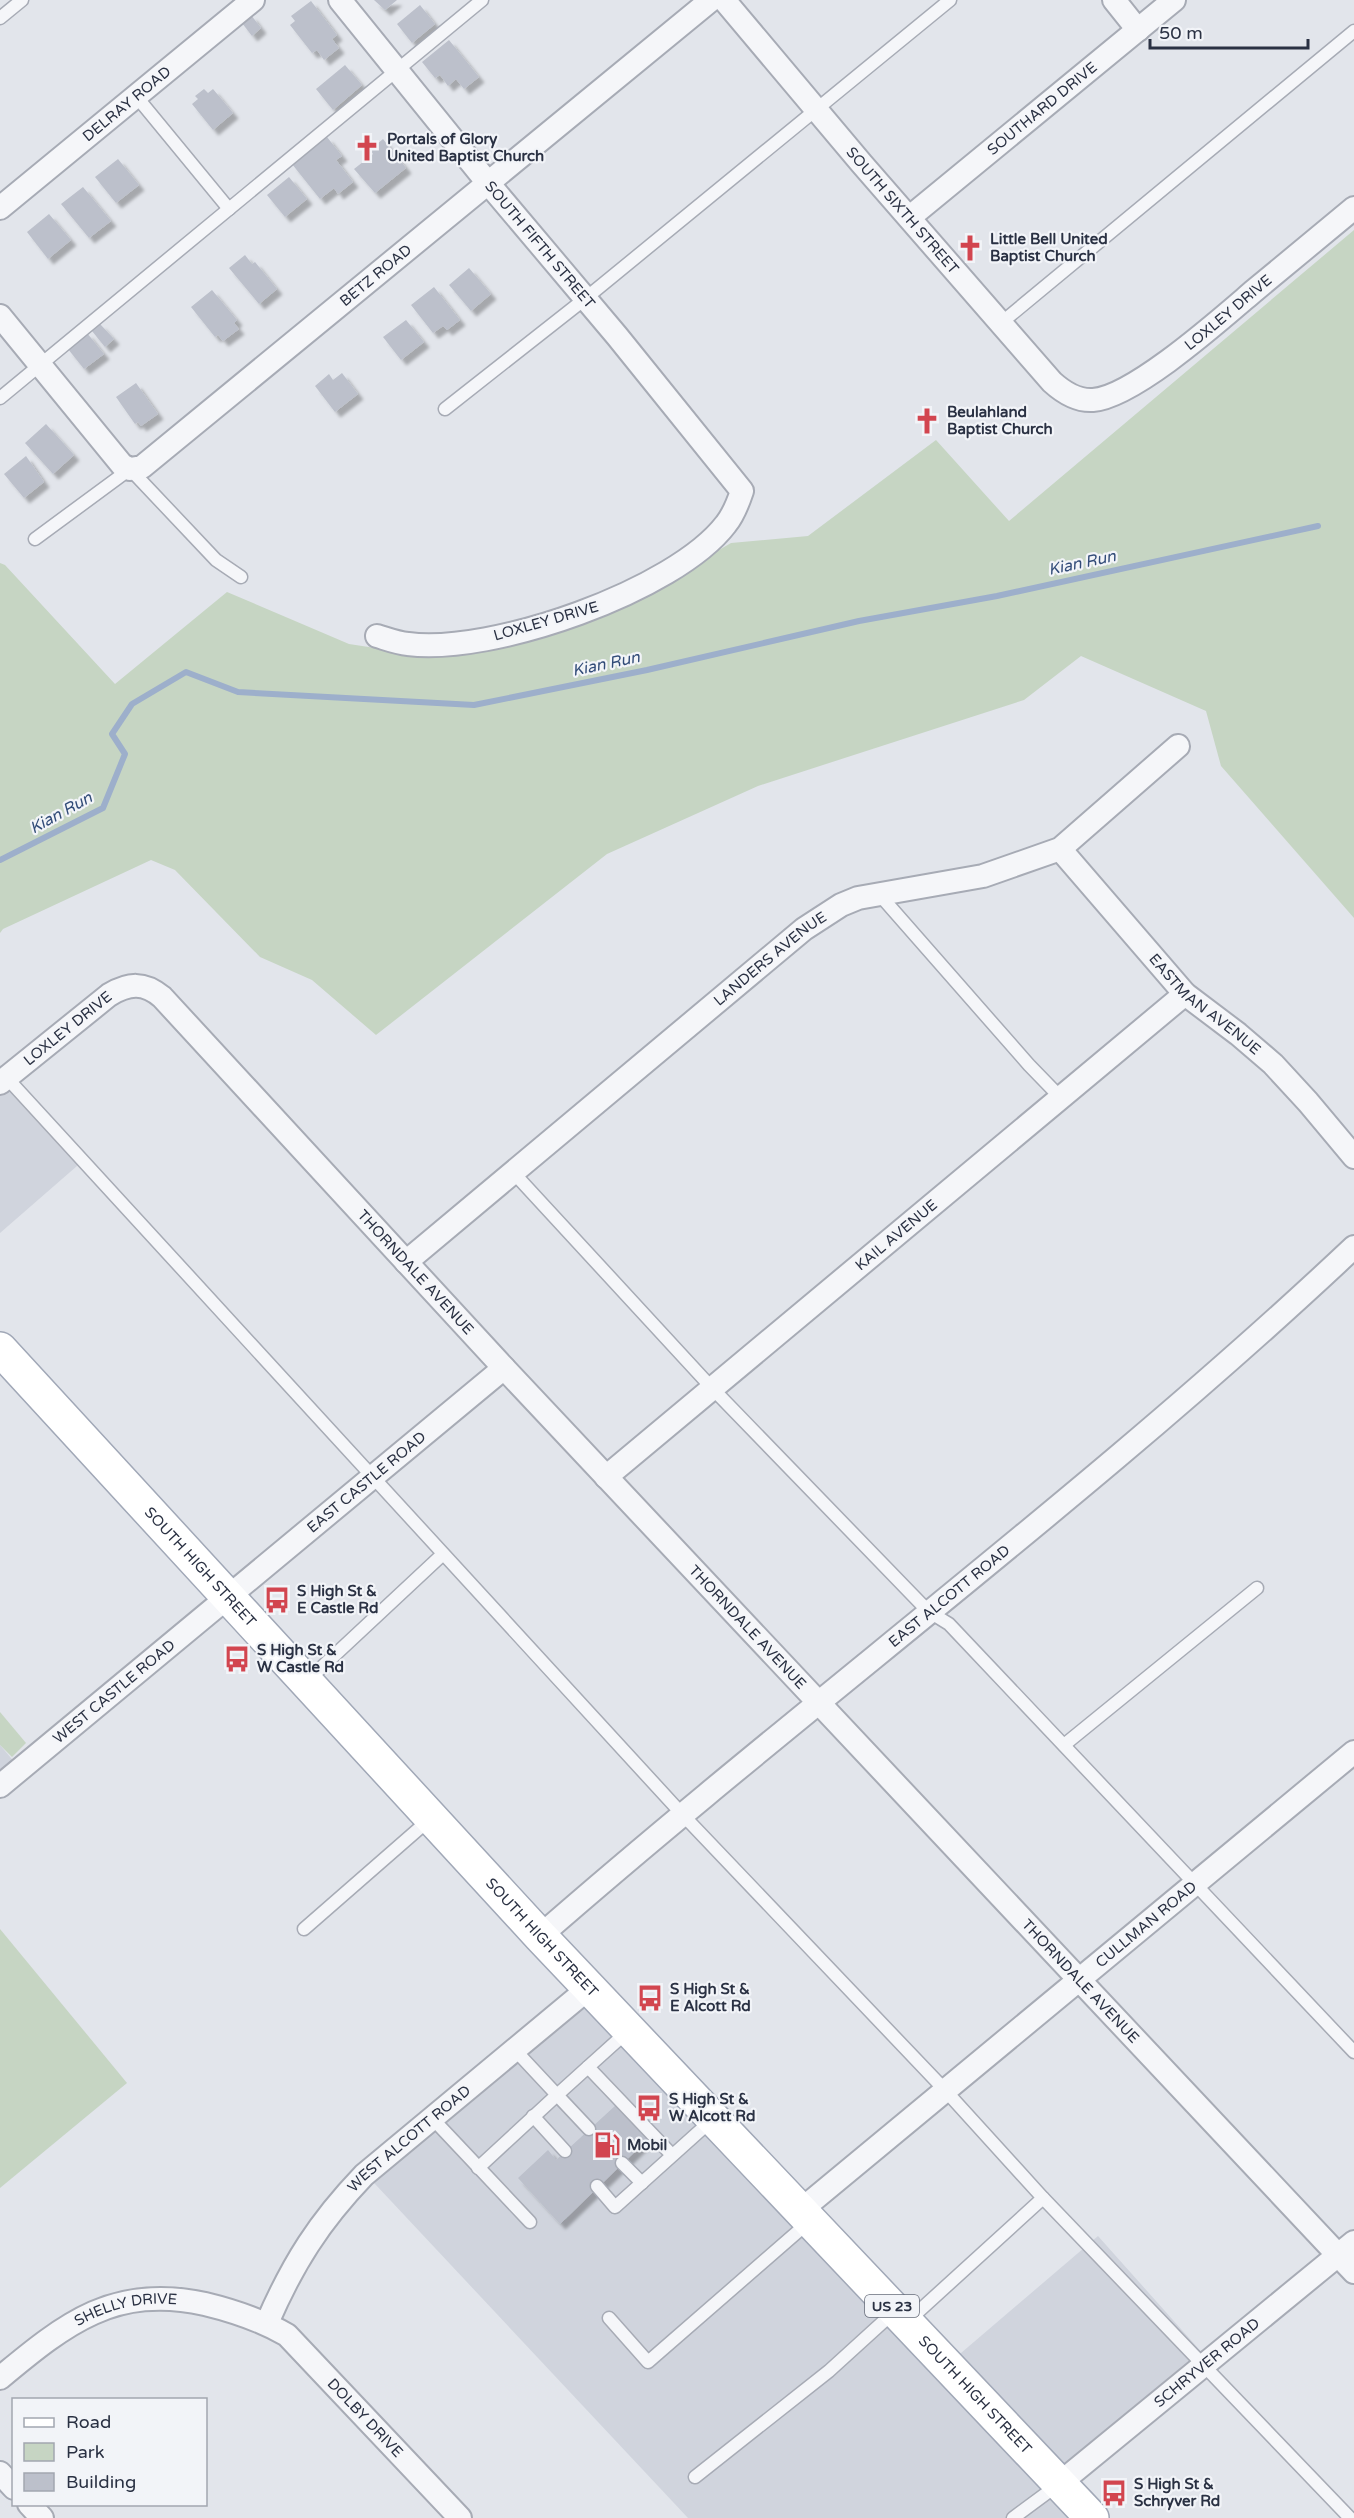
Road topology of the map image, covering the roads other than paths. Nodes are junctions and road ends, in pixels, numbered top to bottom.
1 (22, 0) edge
2 (253, 0) edge
3 (340, 0) edge
4 (482, 0) edge
5 (711, 0) edge
6 (724, 0) edge
7 (950, 0) edge
8 (1114, 0) edge
9 (1174, 0) edge
10 (0, 18) edge
11 (1138, 30) junction
12 (1354, 31) edge
13 (397, 70) junction
14 (135, 96) junction
15 (816, 109) junction
16 (488, 183) junction
17 (0, 208) edge
18 (230, 208) junction
19 (1354, 208) edge
20 (910, 217) junction
21 (586, 298) junction
22 (0, 316) edge
23 (1001, 323) junction
24 (41, 364) junction
25 (0, 398) edge
26 (1094, 400) joint
27 (445, 409) dead end
28 (130, 469) junction
29 (742, 491) joint
30 (35, 539) dead end
31 (241, 578) dead end
32 (377, 636) dead end
33 (1178, 746) dead end
34 (1060, 849) junction
35 (878, 894) junction
36 (140, 985) joint
37 (1185, 994) junction
38 (3, 1081) edge
39 (1062, 1099) junction
40 (1354, 1157) edge
41 (512, 1172) junction
42 (1354, 1247) edge
43 (406, 1262) junction
44 (0, 1349) edge
45 (504, 1368) junction
46 (712, 1388) junction
47 (606, 1477) junction
48 (373, 1479) junction
49 (442, 1554) junction
50 (1257, 1588) dead end
51 (229, 1596) junction
52 (928, 1611) junction
53 (307, 1681) junction
54 (818, 1703) junction
55 (1064, 1745) junction
56 (1354, 1752) edge
57 (0, 1786) edge
58 (682, 1814) junction
59 (432, 1817) junction
60 (1195, 1882) junction
61 (304, 1929) dead end
62 (540, 1936) junction
63 (1079, 1980) junction
64 (589, 1988) junction
65 (629, 2030) junction
66 (515, 2050) junction
67 (1354, 2052) edge
68 (588, 2067) junction
69 (944, 2090) junction
70 (556, 2095) junction
71 (533, 2116) junction
72 (432, 2118) junction
73 (714, 2118) junction
74 (590, 2129) dead end
75 (565, 2151) dead end
76 (672, 2155) junction
77 (622, 2163) dead end
78 (478, 2168) junction
79 (642, 2183) junction
80 (597, 2186) dead end
81 (1043, 2198) junction
82 (806, 2215) junction
83 (530, 2222) dead end
84 (1349, 2256) edge
85 (902, 2316) junction
86 (609, 2318) dead end
87 (267, 2323) junction
88 (1203, 2365) junction
89 (0, 2378) edge
90 (0, 2474) edge
91 (694, 2477) dead end
92 (1060, 2483) junction
93 (12, 2486) edge
94 (30, 2506) edge
95 (42, 2518) edge
96 (460, 2518) edge
97 (1013, 2518) edge
98 (1092, 2518) edge
99 (1350, 2518) edge

1 - 10 lane
2 - 14 street, DELRAY ROAD
3 - 13 street, SOUTH FIFTH STREET
4 - 13 lane
5 - 16 street, BETZ ROAD
6 - 15 street, SOUTH SIXTH STREET
7 - 15 lane
8 - 11 street
9 - 11 street, SOUTHARD DRIVE
11 - 20 street, SOUTHARD DRIVE
12 - 23 lane
13 - 16 street, SOUTH FIFTH STREET
13 - 18 lane
14 - 17 street, DELRAY ROAD
14 - 18 lane
15 - 20 street, SOUTH SIXTH STREET
15 - 21 lane
16 - 21 street, SOUTH FIFTH STREET
16 - 28 street, BETZ ROAD
18 - 24 lane
19 - 26 street, LOXLEY DRIVE
20 - 23 street, SOUTH SIXTH STREET
21 - 27 lane
21 - 29 street, SOUTH FIFTH STREET
22 - 24 street
23 - 26 street, SOUTH SIXTH STREET
24 - 25 lane
24 - 28 street
28 - 30 lane, BETZ ROAD
28 - 31 lane
29 - 32 street, LOXLEY DRIVE
33 - 34 street, LANDERS AVENUE
34 - 35 street, LANDERS AVENUE
34 - 37 street, EASTMAN AVENUE
35 - 39 lane
35 - 41 street, LANDERS AVENUE
36 - 38 street, LOXLEY DRIVE
36 - 43 street, THORNDALE AVENUE
37 - 39 street, KAIL AVENUE
37 - 40 street, EASTMAN AVENUE
38 - 48 lane
39 - 46 street, KAIL AVENUE
41 - 43 street, LANDERS AVENUE
41 - 46 lane
42 - 52 street, EAST ALCOTT ROAD
43 - 45 street, THORNDALE AVENUE
44 - 51 main road, SOUTH HIGH STREET / US 23
45 - 47 street, THORNDALE AVENUE
45 - 48 street, EAST CASTLE ROAD
46 - 47 street, KAIL AVENUE
46 - 52 lane
47 - 54 street, THORNDALE AVENUE
48 - 49 lane
48 - 51 street, EAST CASTLE ROAD
49 - 53 lane
49 - 58 lane
50 - 55 lane
51 - 53 main road, SOUTH HIGH STREET / US 23
51 - 57 street, WEST CASTLE ROAD
52 - 54 street, EAST ALCOTT ROAD
52 - 55 lane
53 - 59 main road, SOUTH HIGH STREET / US 23
54 - 58 street, EAST ALCOTT ROAD
54 - 63 street, THORNDALE AVENUE
55 - 60 lane
56 - 60 street, CULLMAN ROAD
58 - 62 street, EAST ALCOTT ROAD
58 - 69 lane
59 - 61 lane
59 - 62 main road, SOUTH HIGH STREET / US 23
60 - 63 street, CULLMAN ROAD
60 - 67 lane
62 - 64 main road, SOUTH HIGH STREET / US 23
63 - 69 street, CULLMAN ROAD
63 - 84 street, THORNDALE AVENUE
64 - 65 main road, SOUTH HIGH STREET / US 23
64 - 66 street, WEST ALCOTT ROAD
65 - 68 lane
65 - 73 main road, SOUTH HIGH STREET / US 23
66 - 70 lane
66 - 72 street, WEST ALCOTT ROAD
68 - 70 lane
68 - 76 lane
69 - 81 lane
69 - 82 street, CULLMAN ROAD
70 - 71 lane
70 - 74 lane
71 - 75 lane
71 - 78 lane
72 - 78 lane
72 - 87 street, WEST ALCOTT ROAD
73 - 76 lane
73 - 82 main road, SOUTH HIGH STREET / US 23
76 - 79 lane
77 - 79 lane
78 - 83 lane
79 - 80 lane
81 - 85 lane
81 - 88 lane
82 - 85 main road, SOUTH HIGH STREET / US 23
82 - 86 lane
84 - 88 street, SCHRYVER ROAD
85 - 91 lane
85 - 92 main road, SOUTH HIGH STREET / US 23
87 - 89 street, SHELLY DRIVE
87 - 96 street, DOLBY DRIVE
88 - 92 street, SCHRYVER ROAD
88 - 99 lane
90 - 93 street
92 - 97 lane
92 - 98 main road, SOUTH HIGH STREET / US 23
94 - 95 street

